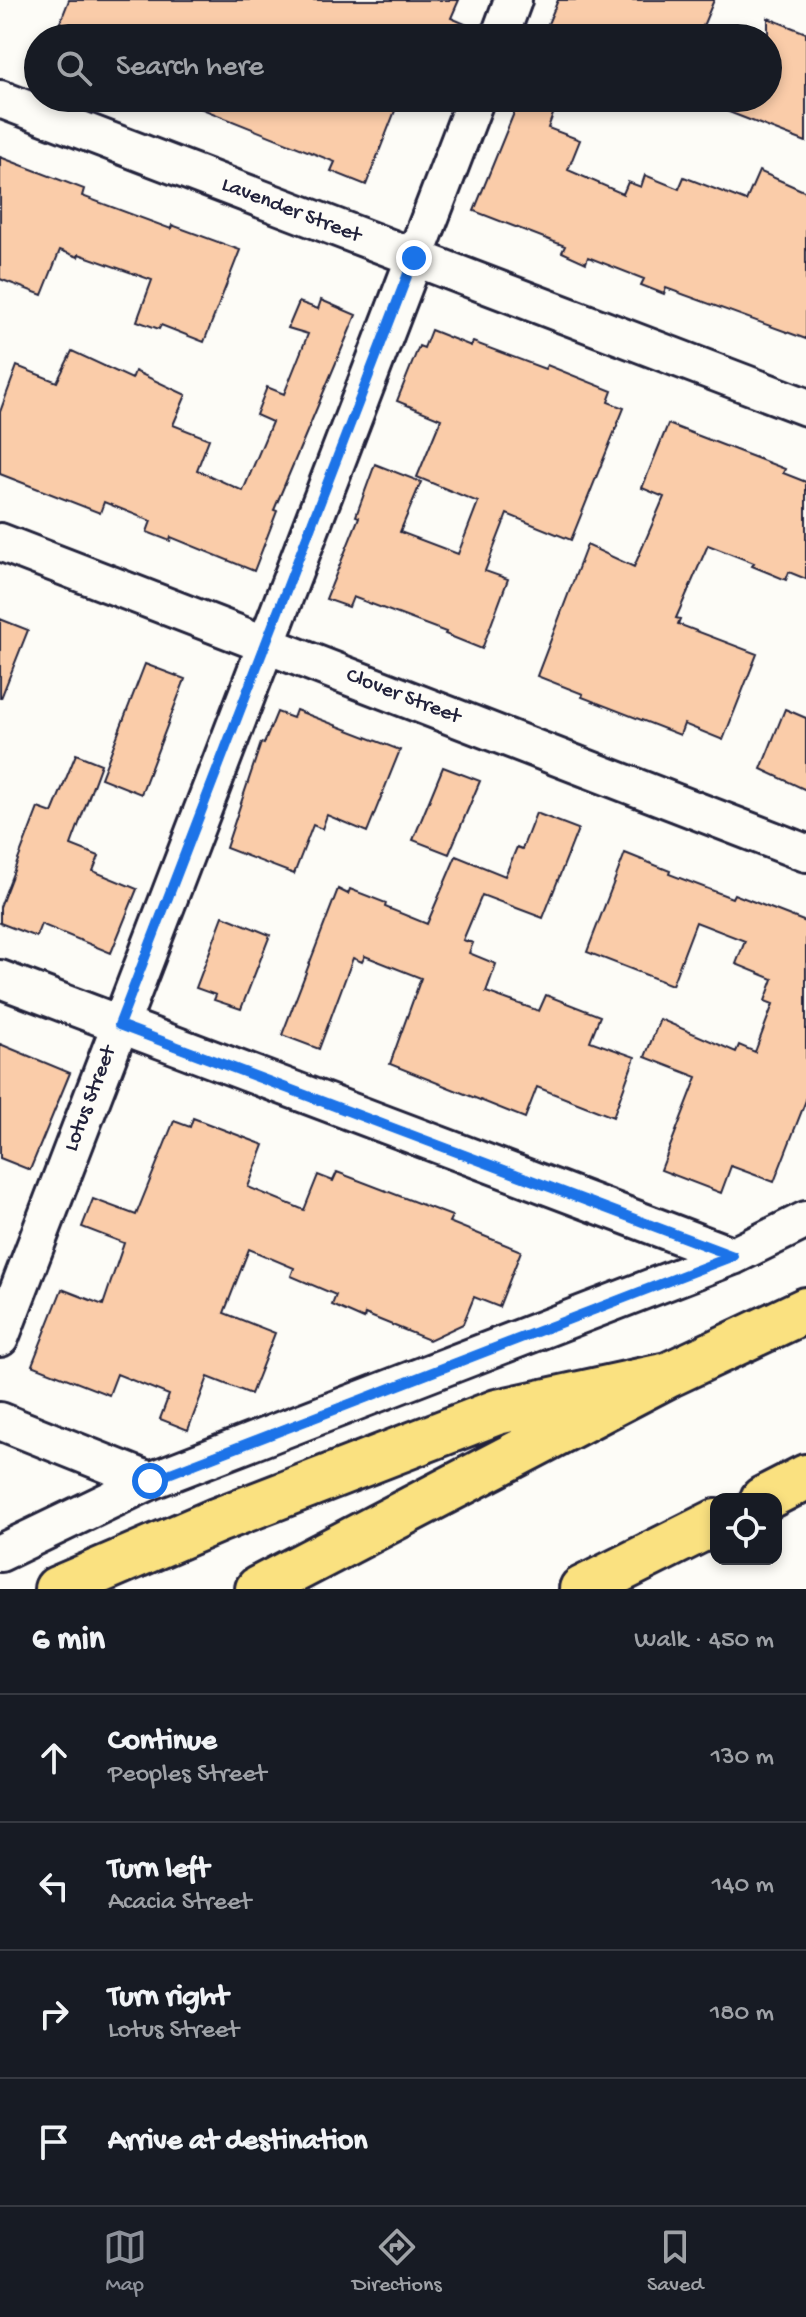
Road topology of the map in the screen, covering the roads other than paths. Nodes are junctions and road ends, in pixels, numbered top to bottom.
1 (513, 0) edge
2 (504, 24) edge
3 (0, 99) edge
4 (24, 108) edge
5 (34, 112) edge
6 (471, 112) edge
7 (414, 258) junction
8 (806, 407) edge
9 (0, 542) edge
10 (265, 644) junction
11 (806, 853) edge
12 (0, 979) edge
13 (119, 1025) junction
14 (806, 1220) edge
15 (733, 1256) junction
16 (806, 1310) edge
17 (0, 1338) edge
18 (668, 1375) junction
19 (0, 1421) edge
20 (806, 1477) edge
21 (150, 1481) junction
22 (775, 1493) edge
23 (710, 1527) edge
24 (710, 1528) edge
25 (0, 1553) edge
26 (57, 1589) edge
27 (258, 1589) edge
28 (582, 1589) edge
29 (605, 1589) edge

1 - 2 street
3 - 4 street, Lavender Street
5 - 7 street, Lavender Street
6 - 7 street, Lotus Street
7 - 8 street, Lavender Street
7 - 10 street, Lotus Street
9 - 10 street, Clover Street
10 - 11 street, Clover Street
10 - 13 street, Lotus Street
12 - 13 street
13 - 15 street
13 - 17 street, Lotus Street
14 - 15 street
15 - 21 street
16 - 18 highway
18 - 26 highway
18 - 27 highway
19 - 21 street
20 - 22 highway
21 - 25 street
23 - 28 highway
24 - 29 highway

